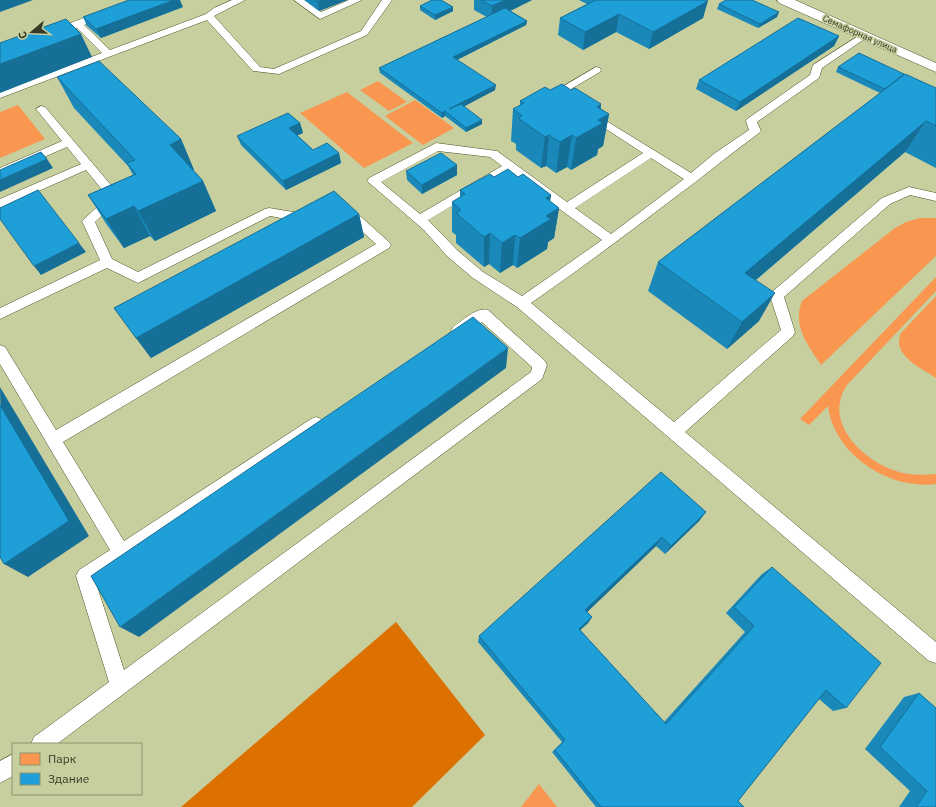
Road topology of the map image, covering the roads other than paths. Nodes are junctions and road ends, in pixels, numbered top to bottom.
1 (240, 0) edge
2 (299, 0) edge
3 (356, 0) edge
4 (387, 0) edge
5 (784, 0) edge
6 (115, 10) edge
7 (209, 16) junction
8 (78, 24) junction
9 (864, 36) junction
10 (48, 38) edge
11 (108, 53) junction
12 (936, 68) edge
13 (596, 70) dead end
14 (0, 95) edge
15 (41, 109) dead end
16 (70, 142) junction
17 (650, 153) junction
18 (88, 164) junction
19 (510, 166) junction
20 (0, 172) edge
21 (692, 179) junction
22 (936, 197) edge
23 (334, 200) edge
24 (0, 204) edge
25 (567, 207) junction
26 (314, 211) edge
27 (420, 220) junction
28 (611, 240) junction
29 (107, 262) junction
30 (522, 303) junction
31 (1, 310) edge
32 (444, 340) edge
33 (0, 352) edge
34 (332, 414) edge
35 (675, 431) junction
36 (53, 440) junction
37 (121, 552) junction
38 (936, 654) edge
39 (120, 686) junction
40 (41, 743) edge
41 (12, 765) edge
42 (0, 773) edge

1 - 7 lane
2 - 3 lane
4 - 7 lane
5 - 9 highway, Семафорная улица
6 - 8 lane
7 - 11 lane
8 - 10 lane
8 - 11 lane
9 - 12 highway, Семафорная улица
9 - 21 lane
11 - 14 lane
13 - 17 lane
15 - 16 lane
16 - 18 lane
16 - 20 lane
17 - 21 lane
17 - 25 lane
18 - 24 lane
18 - 29 lane
19 - 25 lane
19 - 27 lane
19 - 27 lane
21 - 28 lane
22 - 35 lane
23 - 36 lane
25 - 28 lane
26 - 29 lane
27 - 30 lane
28 - 30 lane
29 - 31 lane
30 - 35 lane
32 - 39 lane
33 - 36 lane
34 - 37 lane
35 - 38 lane
36 - 37 lane
37 - 39 lane
39 - 40 lane
41 - 42 lane

